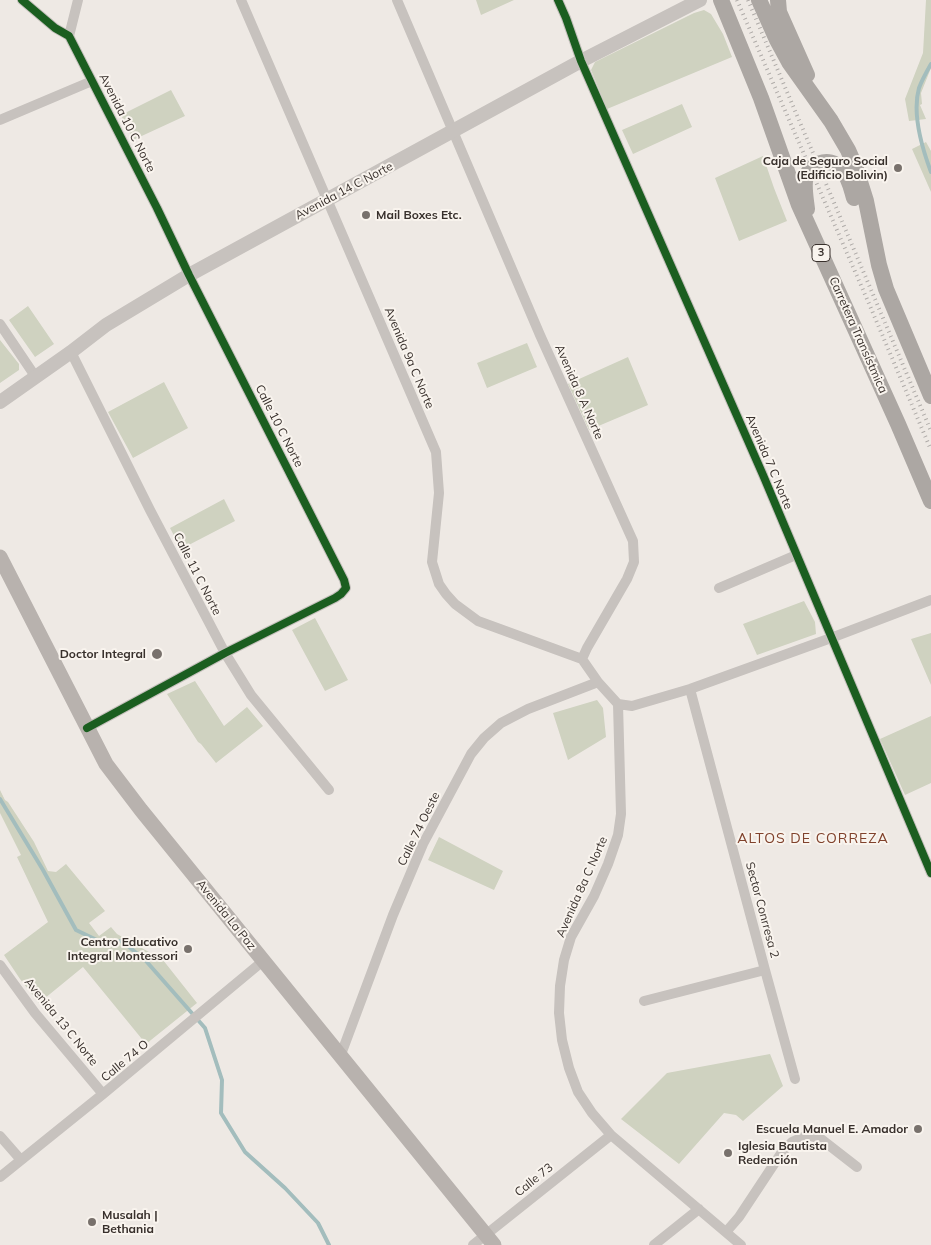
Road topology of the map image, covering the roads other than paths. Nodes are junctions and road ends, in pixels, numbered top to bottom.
1 (22, 0) edge
2 (78, 0) edge
3 (241, 0) edge
4 (397, 0) edge
5 (558, 0) edge
6 (700, 0) edge
7 (721, 0) edge
8 (759, 0) edge
9 (778, 0) edge
10 (68, 36) junction
11 (581, 61) junction
12 (92, 81) junction
13 (823, 111) junction
14 (0, 120) edge
15 (453, 132) junction
16 (328, 200) junction
17 (809, 227) junction
18 (879, 265) junction
19 (189, 275) junction
20 (0, 324) edge
21 (71, 352) junction
22 (35, 376) junction
23 (931, 396) edge
24 (0, 402) edge
25 (931, 502) edge
26 (796, 555) junction
27 (0, 557) edge
28 (719, 588) dead end
29 (931, 600) edge
30 (831, 638) junction
31 (225, 653) junction
32 (582, 659) junction
33 (598, 682) junction
34 (690, 690) junction
35 (618, 704) junction
36 (87, 728) junction
37 (329, 790) dead end
38 (931, 873) edge
39 (263, 961) junction
40 (0, 965) edge
41 (765, 970) junction
42 (644, 1001) dead end
43 (340, 1056) junction
44 (795, 1079) dead end
45 (104, 1094) junction
46 (611, 1135) junction
47 (0, 1136) edge
48 (21, 1160) junction
49 (857, 1167) dead end
50 (0, 1177) edge
51 (700, 1209) junction
52 (726, 1232) junction
53 (490, 1240) edge
54 (473, 1245) edge
55 (654, 1245) edge
56 (741, 1245) edge

1 - 10 street, Avenida 10 C Norte
2 - 10 street
3 - 16 street, Avenida 9a C Norte
4 - 15 street, Avenida 8 A Norte
5 - 11 street, Avenida 7 C Norte
6 - 11 street, Avenida 14 C Norte
7 - 17 main road, Carretera Transístmica / 3
8 - 13 main road
9 - 13 main road
10 - 12 street, Avenida 10 C Norte
11 - 15 street, Avenida 14 C Norte
11 - 26 street, Avenida 7 C Norte
12 - 14 street
12 - 19 street, Avenida 10 C Norte
13 - 18 main road
15 - 16 street, Avenida 14 C Norte
15 - 32 street, Avenida 8 A Norte
16 - 19 street, Avenida 14 C Norte
16 - 32 street, Avenida 9a C Norte
17 - 18 main road
17 - 25 main road, Carretera Transístmica / 3
18 - 23 main road
19 - 21 street, Avenida 14 C Norte
19 - 31 street, Calle 10 C Norte
20 - 22 street
21 - 22 street, Avenida 14 C Norte
21 - 31 street, Calle 11 C Norte
22 - 24 street, Avenida 14 C Norte
26 - 28 street
26 - 30 street, Avenida 7 C Norte
27 - 36 main road, Avenida La Paz
29 - 30 street
30 - 34 street
30 - 38 street, Avenida 7 C Norte
31 - 36 street
31 - 37 street, Calle 11 C Norte
32 - 33 street
33 - 35 street
33 - 43 street, Calle 74 Oeste
34 - 35 street
34 - 41 street, Sector Conrresa 2
35 - 46 street, Avenida 8a C Norte
36 - 39 main road, Avenida La Paz
39 - 43 main road, Avenida La Paz
39 - 45 street, Calle 74 O
40 - 45 street, Avenida 13 C Norte
41 - 42 street
41 - 44 street, Sector Conrresa 2
43 - 53 main road, Avenida La Paz
45 - 48 street, Calle 74 O
46 - 51 street, Avenida 8a C Norte
46 - 53 street, Calle 73
47 - 48 street
48 - 50 street, Calle 74 O
49 - 52 street
51 - 52 street, Avenida 8a C Norte
51 - 55 street
52 - 56 street, Avenida 8a C Norte
53 - 54 street, Calle 73

